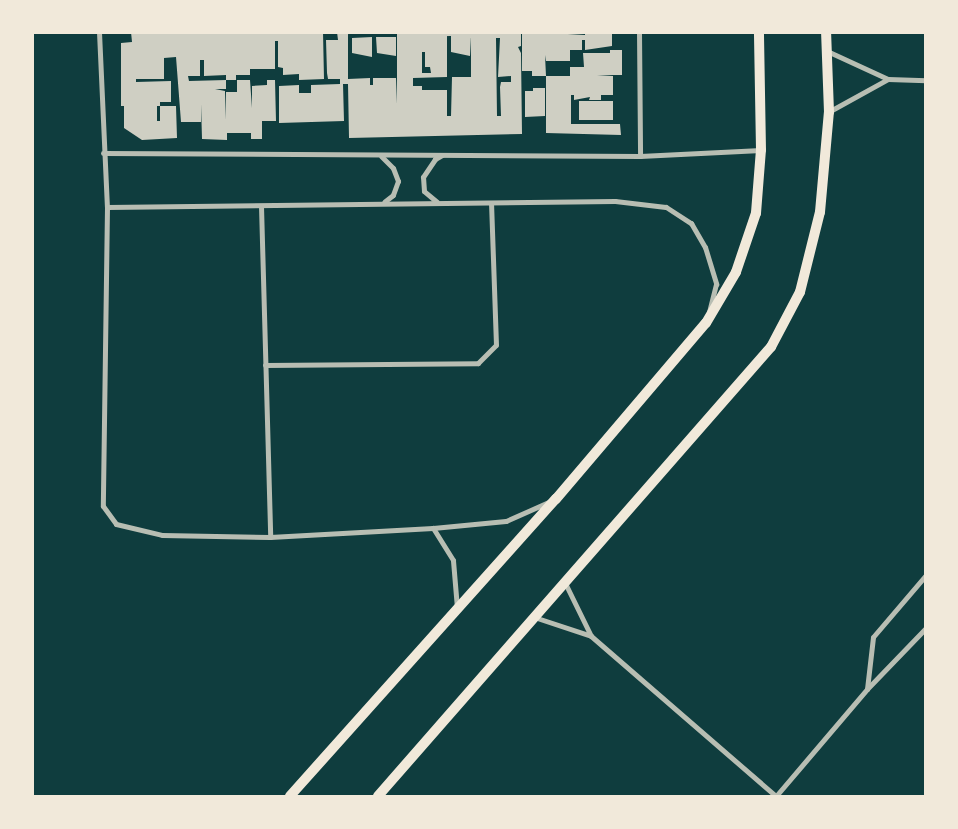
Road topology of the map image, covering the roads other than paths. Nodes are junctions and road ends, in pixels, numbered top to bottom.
1 (100, 32) edge
2 (638, 32) edge
3 (759, 32) edge
4 (826, 32) edge
5 (826, 51) junction
6 (888, 80) junction
7 (926, 80) edge
8 (829, 112) junction
9 (761, 150) junction
10 (103, 153) junction
11 (442, 155) junction
12 (381, 156) junction
13 (640, 156) junction
14 (492, 203) junction
15 (374, 204) junction
16 (448, 204) junction
17 (260, 206) junction
18 (106, 207) junction
19 (706, 323) junction
20 (265, 365) junction
21 (556, 499) junction
22 (433, 528) junction
23 (270, 537) junction
24 (926, 575) edge
25 (565, 583) junction
26 (458, 610) junction
27 (537, 618) junction
28 (926, 628) edge
29 (591, 636) junction
30 (866, 689) junction
31 (290, 796) edge
32 (378, 796) edge
33 (776, 796) edge

1 - 10 street
2 - 13 street
3 - 9 main road
4 - 5 main road
5 - 6 street
5 - 8 main road
6 - 7 street
6 - 8 street
8 - 25 main road
9 - 13 street
9 - 19 main road
10 - 12 street
10 - 18 street
11 - 12 street
11 - 13 street
11 - 16 street
12 - 15 street
14 - 16 street
14 - 19 street
14 - 20 street
15 - 16 street
15 - 17 street
17 - 18 street
17 - 20 street
18 - 23 street
19 - 21 main road
20 - 23 street
21 - 22 street
21 - 26 main road
22 - 23 street
22 - 26 street
24 - 30 street
25 - 27 main road
25 - 29 street
26 - 31 main road
27 - 29 street
27 - 32 main road
28 - 30 street
29 - 33 street
30 - 33 street

